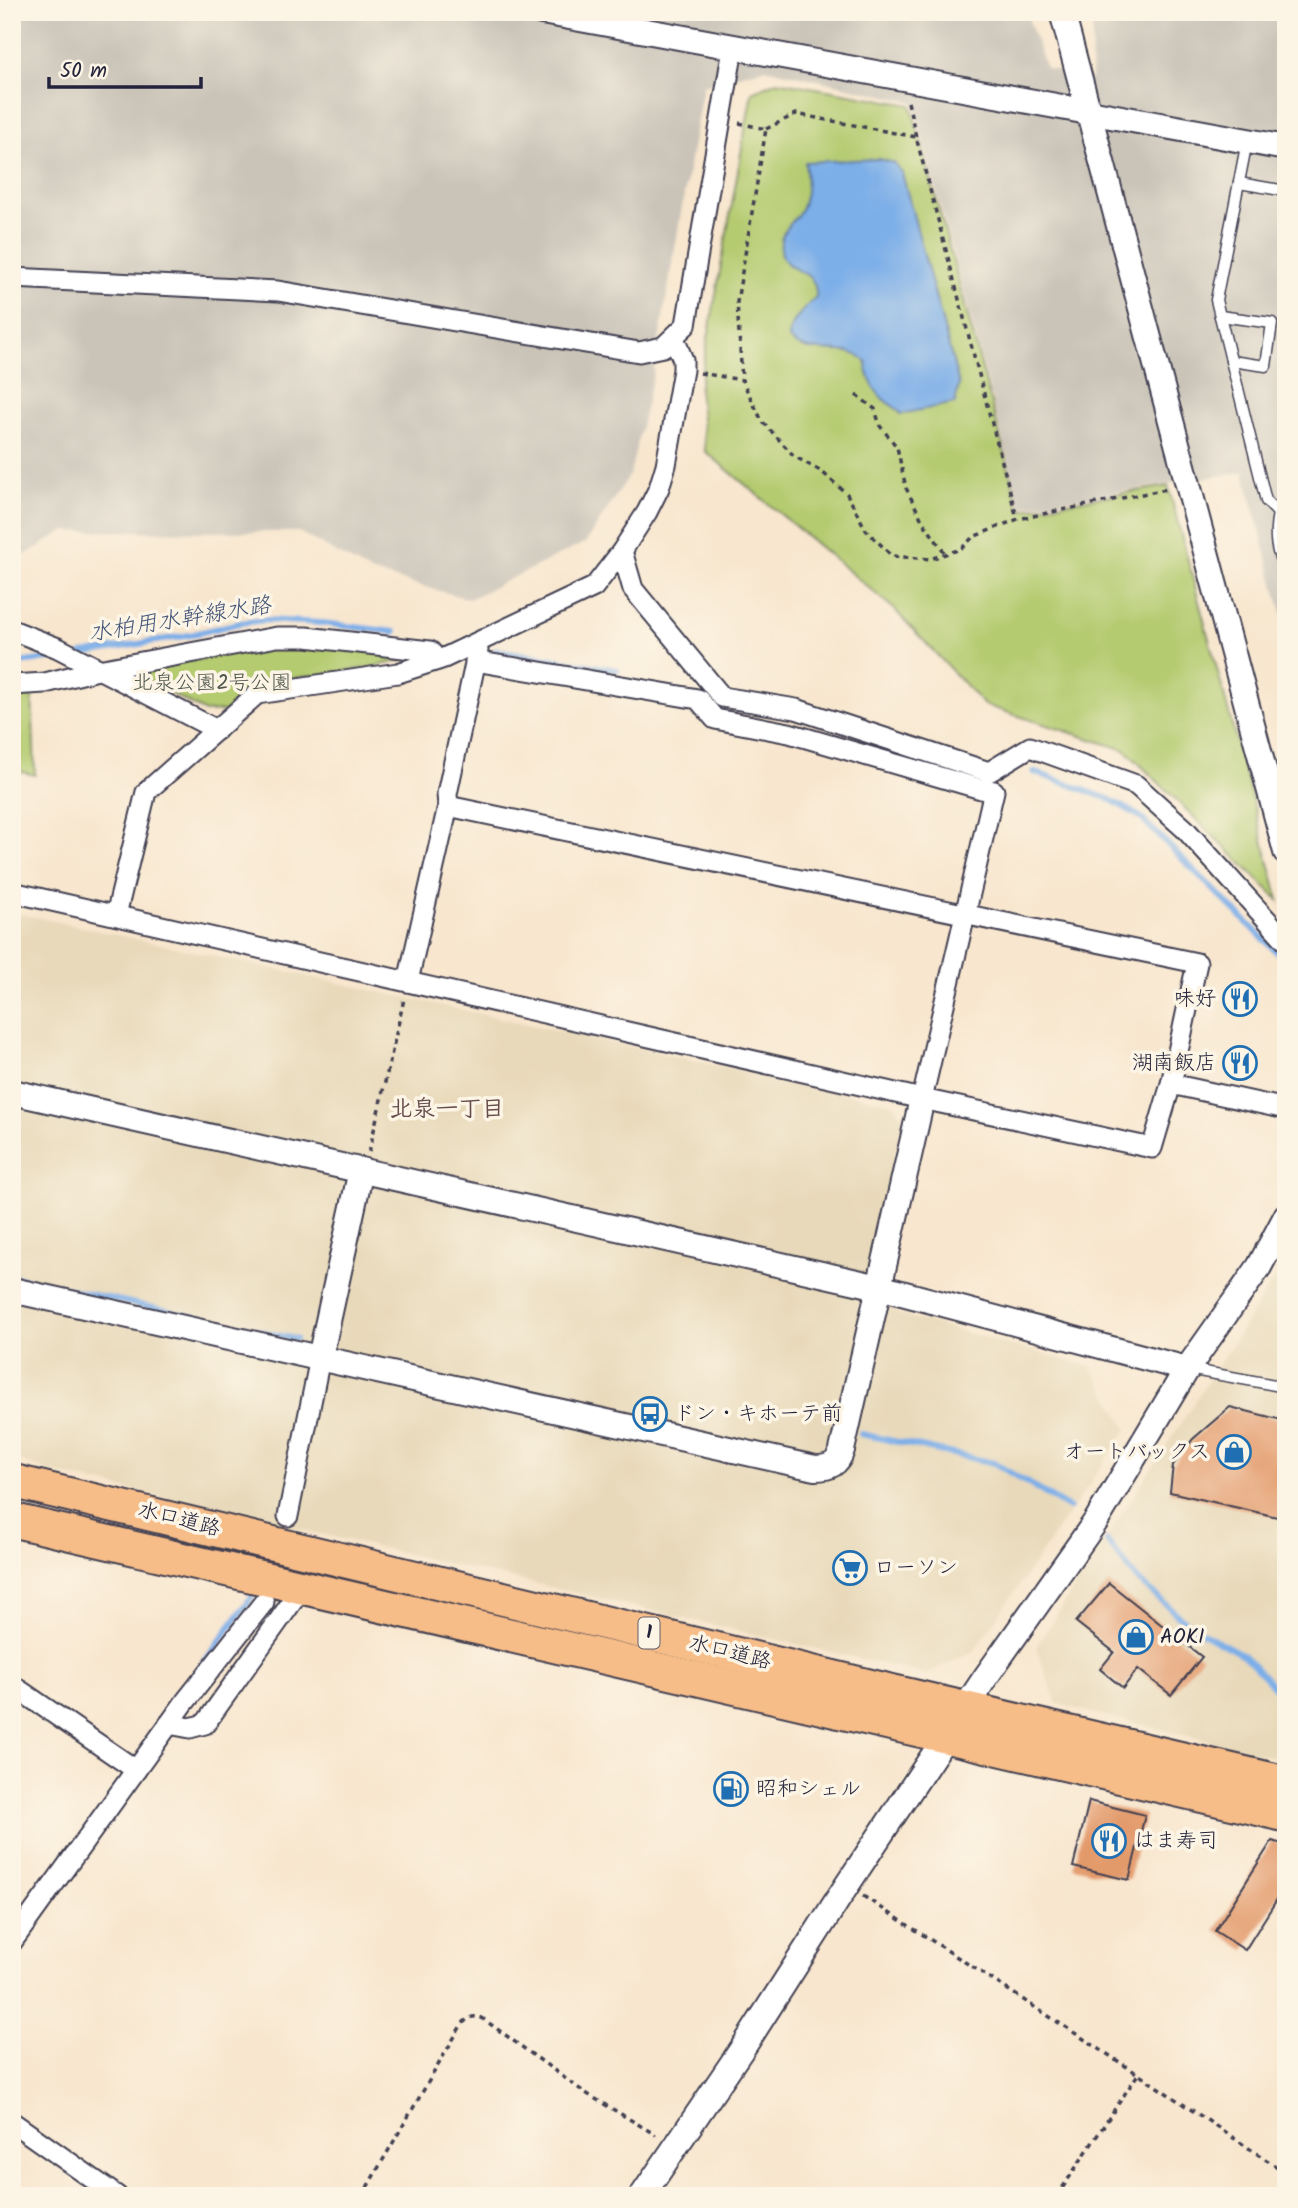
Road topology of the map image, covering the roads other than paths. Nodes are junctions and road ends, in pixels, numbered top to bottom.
1 (542, 12) edge
2 (1062, 12) edge
3 (583, 16) edge
4 (733, 48) junction
5 (1088, 113) junction
6 (1247, 141) junction
7 (1286, 148) edge
8 (1239, 183) junction
9 (1286, 191) edge
10 (12, 278) edge
11 (1220, 316) junction
12 (674, 338) junction
13 (1231, 361) junction
14 (1282, 515) edge
15 (622, 551) junction
16 (1286, 569) edge
17 (12, 630) edge
18 (478, 651) junction
19 (438, 660) junction
20 (93, 667) junction
21 (12, 685) edge
22 (736, 700) junction
23 (732, 722) junction
24 (217, 730) junction
25 (448, 806) junction
26 (1286, 852) edge
27 (12, 892) edge
28 (964, 913) junction
29 (116, 915) junction
30 (1286, 941) edge
31 (408, 981) junction
32 (1171, 1084) junction
33 (12, 1092) edge
34 (922, 1099) junction
35 (1286, 1108) edge
36 (361, 1170) junction
37 (1286, 1216) edge
38 (879, 1287) junction
39 (12, 1290) edge
40 (320, 1358) junction
41 (1187, 1369) junction
42 (1286, 1387) edge
43 (12, 1480) edge
44 (289, 1516) dead end
45 (12, 1520) edge
46 (302, 1588) junction
47 (264, 1602) dead end
48 (12, 1685) edge
49 (956, 1722) junction
50 (169, 1724) junction
51 (136, 1770) junction
52 (1286, 1783) edge
53 (1286, 1815) edge
54 (12, 1942) edge
55 (12, 2122) edge
56 (117, 2196) edge
57 (642, 2196) edge

1 - 3 street
2 - 5 street
3 - 4 street
4 - 5 street
4 - 12 street
5 - 6 street
5 - 26 street
6 - 7 street
6 - 8 lane
8 - 9 lane
8 - 11 lane
10 - 12 street
11 - 13 lane
11 - 13 lane
12 - 15 street
13 - 14 lane
14 - 16 lane
15 - 18 street
15 - 22 street
17 - 20 street
18 - 19 street
18 - 23 street
18 - 25 street
19 - 20 street
19 - 24 street
20 - 21 street
20 - 24 street
22 - 23 street
22 - 30 street
23 - 28 street
24 - 29 street
25 - 28 street
25 - 31 street
27 - 29 street
28 - 32 street
28 - 34 street
29 - 31 street
31 - 34 street
32 - 34 street
32 - 35 street
33 - 36 street
34 - 38 street
36 - 38 street
36 - 40 street
37 - 41 street
38 - 40 street
38 - 41 street
39 - 40 street
40 - 44 street
41 - 42 lane
41 - 49 street
43 - 49 highway, 水口道路 / 1
45 - 46 highway, 水口道路 / 1
46 - 49 highway, 水口道路 / 1
46 - 50 street
47 - 50 street
48 - 51 street
49 - 52 highway, 水口道路 / 1
49 - 53 highway, 水口道路 / 1
49 - 57 street
50 - 51 street
51 - 54 street
55 - 56 street

